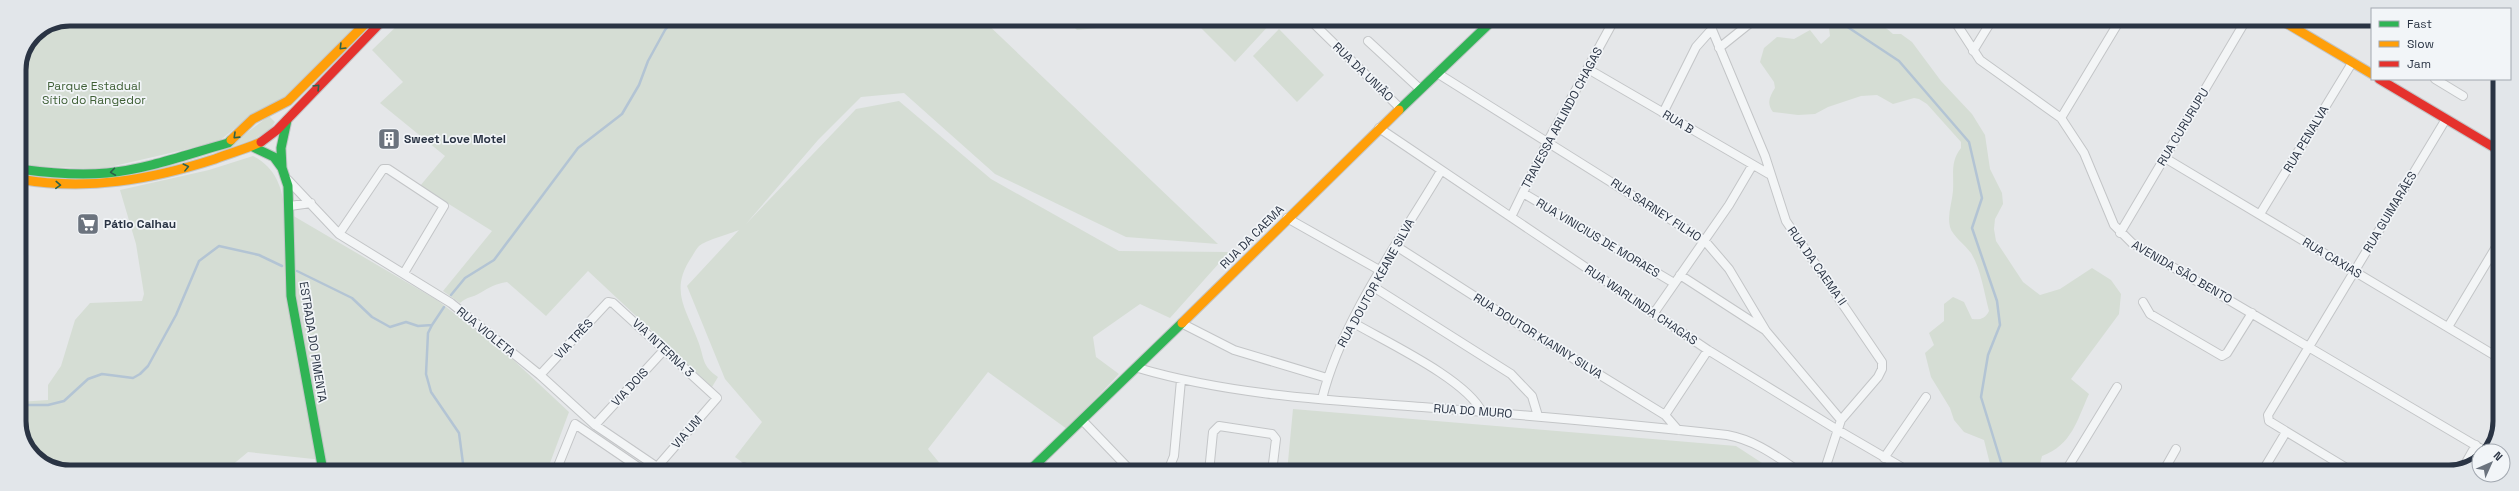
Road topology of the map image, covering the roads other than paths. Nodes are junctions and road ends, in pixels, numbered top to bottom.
1 (363, 26) edge
2 (377, 26) edge
3 (1314, 26) edge
4 (1486, 26) edge
5 (1611, 26) edge
6 (1711, 26) edge
7 (1746, 26) edge
8 (1958, 26) edge
9 (1988, 26) edge
10 (2116, 26) edge
11 (2242, 26) edge
12 (2291, 26) edge
13 (1712, 29) junction
14 (1368, 41) dead end
15 (1719, 48) junction
16 (1973, 50) junction
17 (2352, 63) junction
18 (1588, 69) junction
19 (1436, 73) junction
20 (2371, 73) edge
21 (2382, 80) edge
22 (2437, 80) edge
23 (1420, 89) junction
24 (2463, 96) dead end
25 (1400, 108) junction
26 (266, 112) junction
27 (1663, 113) junction
28 (289, 116) junction
29 (2061, 118) junction
30 (2446, 119) junction
31 (1379, 128) junction
32 (277, 130) junction
33 (1548, 141) junction
34 (253, 146) junction
35 (2493, 147) edge
36 (2165, 158) junction
37 (1752, 166) junction
38 (282, 168) junction
39 (26, 169) edge
40 (1441, 171) junction
41 (1769, 174) junction
42 (286, 178) junction
43 (26, 180) edge
44 (1523, 193) junction
45 (311, 203) junction
46 (290, 206) junction
47 (2260, 214) junction
48 (1511, 217) junction
49 (1287, 218) junction
50 (2120, 233) junction
51 (339, 234) junction
52 (1705, 241) junction
53 (1396, 246) junction
54 (2493, 253) edge
55 (1381, 271) junction
56 (2354, 271) junction
57 (404, 273) junction
58 (1680, 275) junction
59 (1674, 283) junction
60 (1372, 286) junction
61 (608, 302) joint
62 (2143, 302) dead end
63 (1654, 313) junction
64 (2252, 313) junction
65 (1352, 322) junction
66 (1183, 324) junction
67 (2448, 327) junction
68 (1766, 331) junction
69 (2309, 346) junction
70 (665, 349) junction
71 (1708, 350) junction
72 (2493, 354) edge
73 (1138, 368) junction
74 (540, 376) junction
75 (1327, 378) junction
76 (1180, 380) junction
77 (2117, 387) dead end
78 (1926, 397) dead end
79 (717, 398) joint
80 (1322, 399) junction
81 (1482, 412) junction
82 (1665, 415) junction
83 (1538, 416) junction
84 (1841, 420) junction
85 (1082, 421) junction
86 (595, 424) junction
87 (1836, 429) junction
88 (1678, 430) junction
89 (2286, 432) junction
90 (2473, 443) edge
91 (2176, 449) dead end
92 (1884, 458) junction
93 (322, 465) edge
94 (558, 465) edge
95 (635, 465) edge
96 (656, 465) edge
97 (658, 465) edge
98 (1035, 465) edge
99 (1124, 465) edge
100 (1171, 465) edge
101 (1210, 465) edge
102 (1273, 465) edge
103 (1788, 465) edge
104 (1826, 465) edge
105 (1897, 465) edge
106 (2069, 465) edge
107 (2167, 465) edge
108 (2266, 465) edge
109 (2342, 465) edge

1 -> 26 main road
28 -> 2 main road
3 - 25 street, RUA DA UNIÃO
4 - 19 main road, RUA DA CAEMA
5 - 18 street, TRAVESSA ARLINDO CHAGAS
6 - 13 street, RUA DA CAEMA II
7 - 15 street
8 - 16 street, AVENIDA SÃO BENTO
9 - 16 street
10 - 29 street
11 - 36 street, RUA CURURUPU
12 - 17 main road
13 - 15 street, RUA DA CAEMA II
13 - 27 street
14 - 23 street
15 - 41 street, RUA DA CAEMA II
16 - 29 street, AVENIDA SÃO BENTO
17 - 20 main road
17 - 47 street, RUA PENALVA
18 - 27 street, RUA B
18 - 33 street, TRAVESSA ARLINDO CHAGAS
19 - 23 main road, RUA DA CAEMA
19 - 33 street, RUA SARNEY FILHO
21 - 30 main road
22 - 24 street
23 - 25 main road, RUA DA CAEMA
25 - 31 main road, RUA DA CAEMA
26 - 32 main road
26 -> 39 main road
27 - 37 street, RUA B
28 - 32 main road
28 - 38 main road, ESTRADA DO PIMENTA
29 - 50 street, AVENIDA SÃO BENTO
30 - 35 main road
30 - 56 street, RUA GUIMARÃES
31 - 40 street, RUA WARLINDA CHAGAS
31 - 49 main road, RUA DA CAEMA
32 - 34 main road
33 - 44 street, TRAVESSA ARLINDO CHAGAS
33 - 52 street, RUA SARNEY FILHO
34 - 38 main road, ESTRADA DO PIMENTA
43 -> 34 main road
36 - 47 street, RUA CAXIAS
36 - 50 street, RUA CURURUPU
37 - 41 street, RUA B
37 - 52 street
38 - 42 main road, ESTRADA DO PIMENTA
40 - 48 street, RUA WARLINDA CHAGAS
40 - 53 street, RUA DOUTOR KEANE SILVA
41 - 84 street, RUA DA CAEMA II
42 - 45 street, RUA VIOLETA
42 - 46 main road, ESTRADA DO PIMENTA
44 - 48 street, TRAVESSA ARLINDO CHAGAS
44 - 59 street, RUA VINICIUS DE MORAES
45 - 46 street
45 - 51 street, RUA VIOLETA
46 - 93 main road, ESTRADA DO PIMENTA
47 - 56 street, RUA CAXIAS
48 - 63 street, RUA WARLINDA CHAGAS
49 - 55 street
49 - 66 main road, RUA DA CAEMA
50 - 64 street, AVENIDA SÃO BENTO
51 - 57 street, RUA VIOLETA
51 - 57 street
52 - 58 street
52 - 68 street, RUA SARNEY FILHO
53 - 55 street, RUA DOUTOR KEANE SILVA
53 - 82 street, RUA DOUTOR KIANNY SILVA
54 - 67 street
55 - 60 street, RUA DOUTOR KEANE SILVA
56 - 67 street, RUA CAXIAS
56 - 69 street, RUA GUIMARÃES
57 - 74 street, RUA VIOLETA
58 - 59 street
58 - 68 street
59 - 63 street
60 - 65 street, RUA DOUTOR KEANE SILVA
60 - 83 street
61 - 70 street, VIA INTERNA 3
61 - 74 street, VIA TRÊS
62 - 64 street
63 - 71 street, RUA WARLINDA CHAGAS
64 - 69 street, AVENIDA SÃO BENTO
65 - 75 street, RUA DOUTOR KEANE SILVA
65 - 81 street
66 - 73 main road, RUA DA CAEMA
66 - 75 street
67 - 72 street, RUA CAXIAS
68 - 84 street, RUA SARNEY FILHO
69 - 89 street, RUA GUIMARÃES
69 - 90 street, AVENIDA SÃO BENTO
70 - 79 street, VIA INTERNA 3
70 - 86 street, VIA DOIS
71 - 82 street
71 - 87 street, RUA WARLINDA CHAGAS
73 - 76 street, RUA DO MURO
73 - 85 main road, RUA DA CAEMA
74 - 86 street, RUA VIOLETA
75 - 80 street, RUA DOUTOR KEANE SILVA
76 - 80 street, RUA DO MURO
76 - 100 street
77 - 106 street
78 - 92 street
79 - 97 street, VIA UM
80 - 81 street, RUA DO MURO
81 - 83 street, RUA DO MURO
82 - 88 street, RUA DOUTOR KIANNY SILVA
83 - 88 street, RUA DO MURO
84 - 87 street, RUA DA CAEMA II
85 - 98 main road, RUA DA CAEMA
85 - 99 street
86 - 96 street, RUA VIOLETA
87 - 92 street, RUA WARLINDA CHAGAS
87 - 104 street, RUA DA CAEMA II
88 - 103 street, RUA DO MURO
89 - 108 street
89 - 109 street, RUA GUIMARÃES
91 - 107 street
92 - 105 street, RUA WARLINDA CHAGAS
94 - 95 street
101 - 102 street

